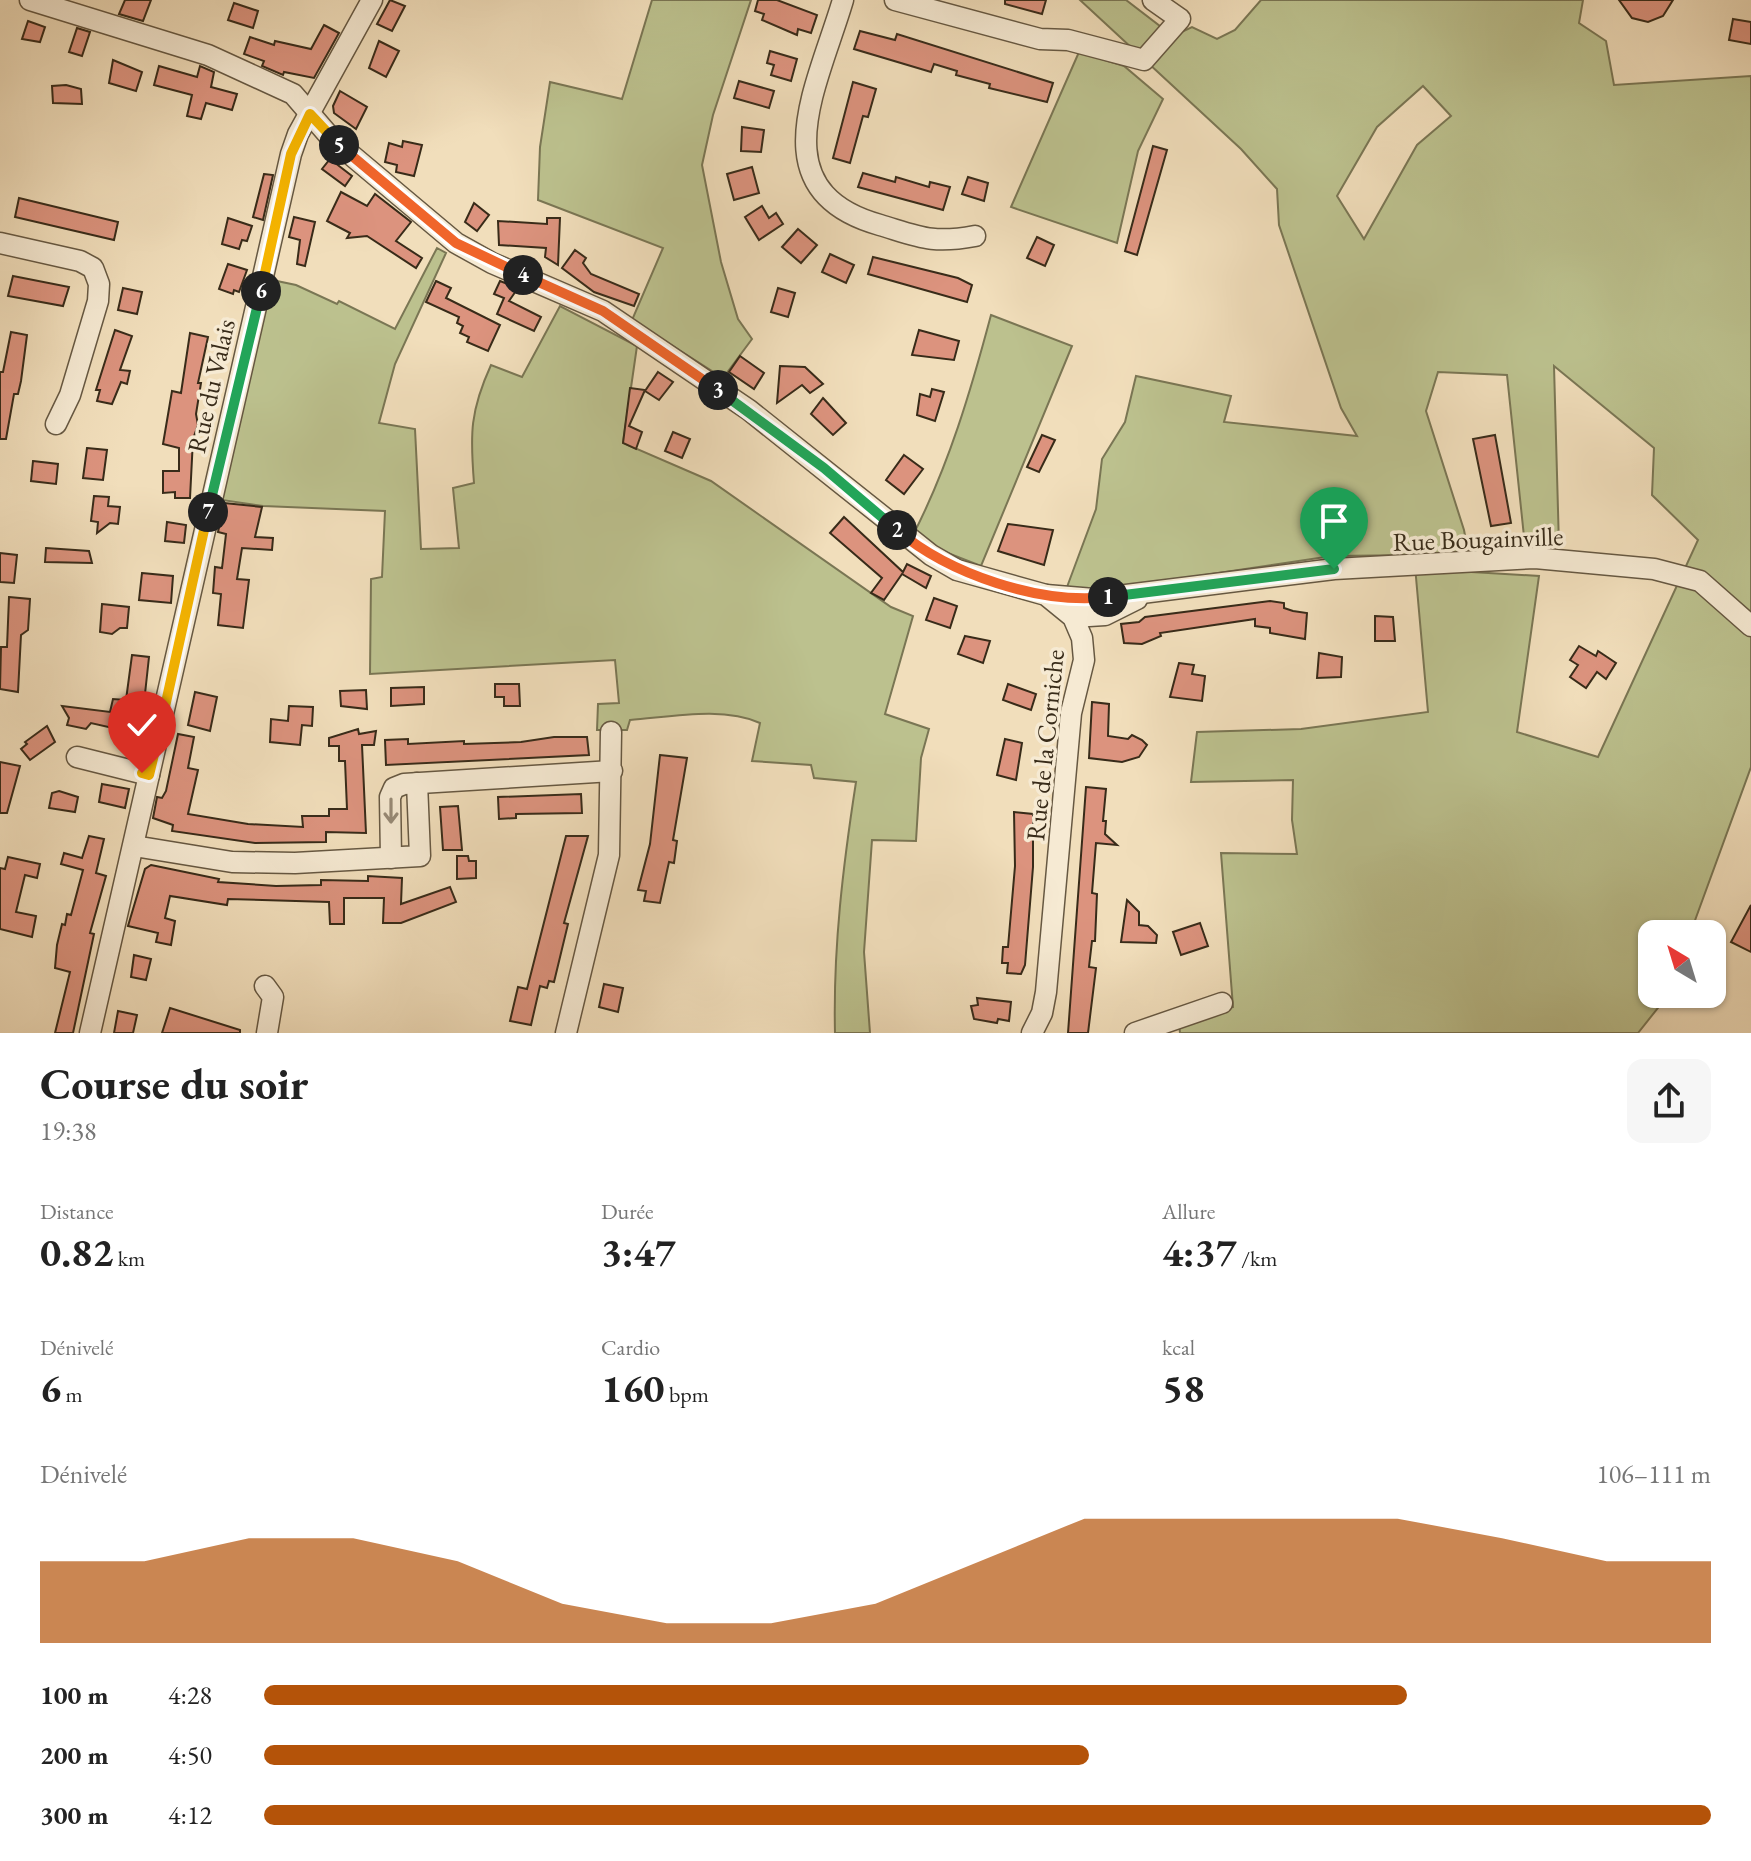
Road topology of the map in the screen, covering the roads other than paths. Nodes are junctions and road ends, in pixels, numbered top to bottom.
1 (30, 0) edge
2 (372, 0) edge
3 (843, 0) edge
4 (895, 0) edge
5 (1153, 0) edge
6 (310, 114) junction
7 (975, 236) dead end
8 (0, 243) edge
9 (56, 424) dead end
10 (1046, 595) junction
11 (1099, 607) junction
12 (1073, 617) junction
13 (1751, 626) edge
14 (1084, 660) junction
15 (611, 732) dead end
16 (77, 757) dead end
17 (612, 771) junction
18 (149, 775) junction
19 (417, 783) junction
20 (134, 846) junction
21 (391, 858) junction
22 (265, 986) dead end
23 (1222, 1003) dead end
24 (90, 1033) edge
25 (267, 1033) edge
26 (566, 1033) edge
27 (1032, 1033) edge
28 (1135, 1033) edge

1 - 6 street, Rue de la Corniche
2 - 6 street, Rue du Valais
3 - 7 street
4 - 5 street
6 - 10 street, Rue de la Corniche
6 - 18 street, Rue du Valais
8 - 9 street
10 - 11 street, Rue Bougainville
10 - 12 street, Rue de la Corniche
11 - 12 street
11 - 13 street, Rue Bougainville
11 - 14 street
12 - 14 street, Rue de la Corniche
14 - 27 street, Rue de la Corniche
15 - 17 street
16 - 18 street
17 - 19 street
17 - 26 street
18 - 20 street, Rue du Valais
19 -> 21 street
19 - 21 street
20 - 21 street
20 - 24 street, Rue du Valais
22 - 25 street
23 - 28 street

